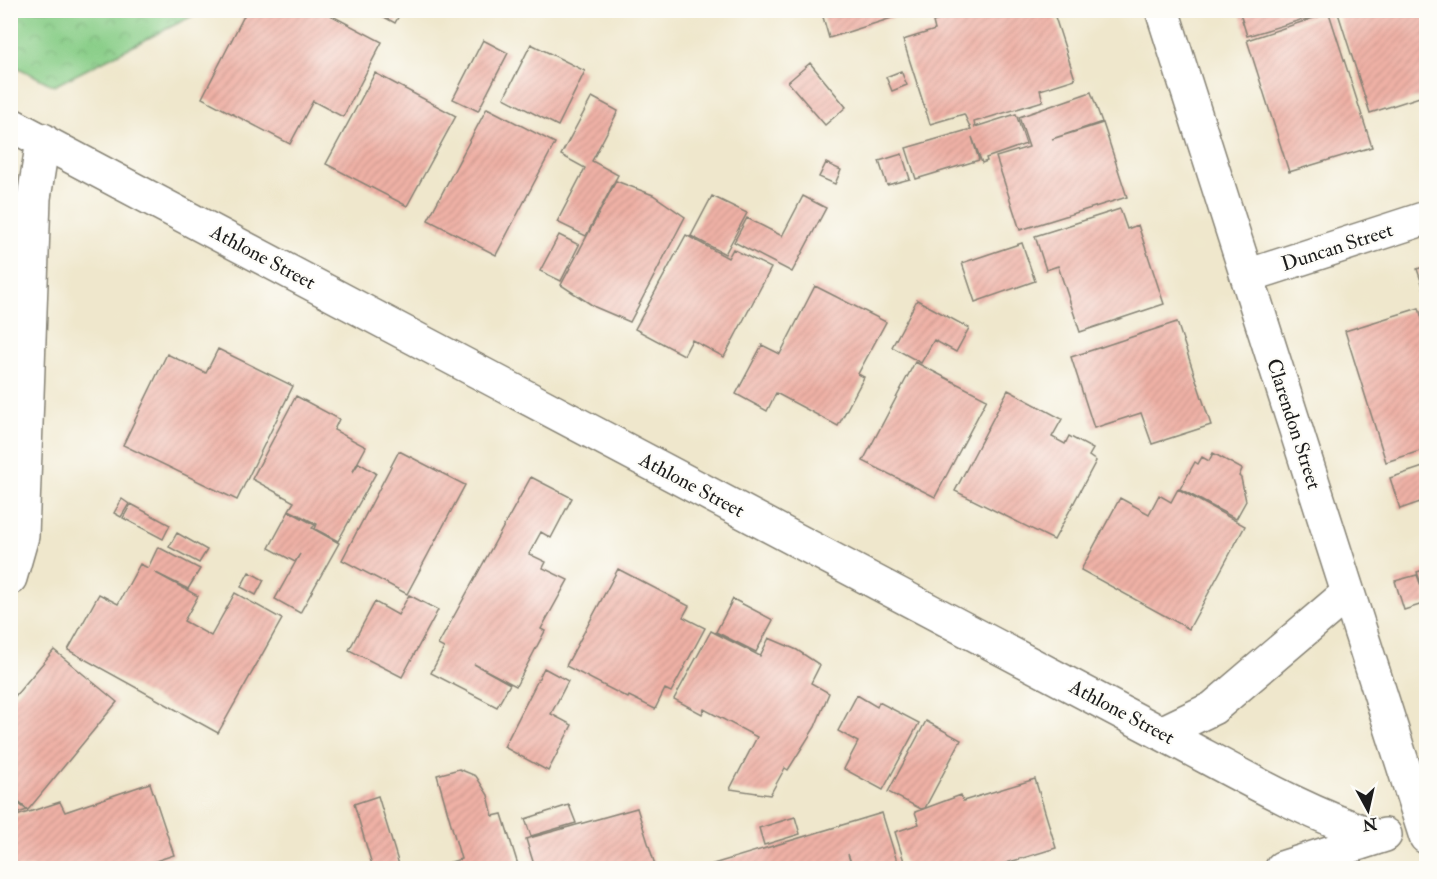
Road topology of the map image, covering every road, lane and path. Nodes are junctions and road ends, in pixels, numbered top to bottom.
1 (1162, 10) edge
2 (10, 124) edge
3 (43, 140) junction
4 (1426, 218) edge
5 (1246, 276) junction
6 (10, 578) edge
7 (1348, 593) junction
8 (1161, 734) junction
9 (1425, 828) edge
10 (1378, 837) junction
11 (1282, 868) edge

1 - 5 street, Clarendon Street
2 - 3 street, Athlone Street
3 - 6 street
3 - 8 street, Athlone Street
4 - 5 street, Duncan Street
5 - 7 street, Clarendon Street
7 - 8 street
7 - 9 street, Clarendon Street
8 - 10 street, Athlone Street
9 - 10 street
10 - 11 street

